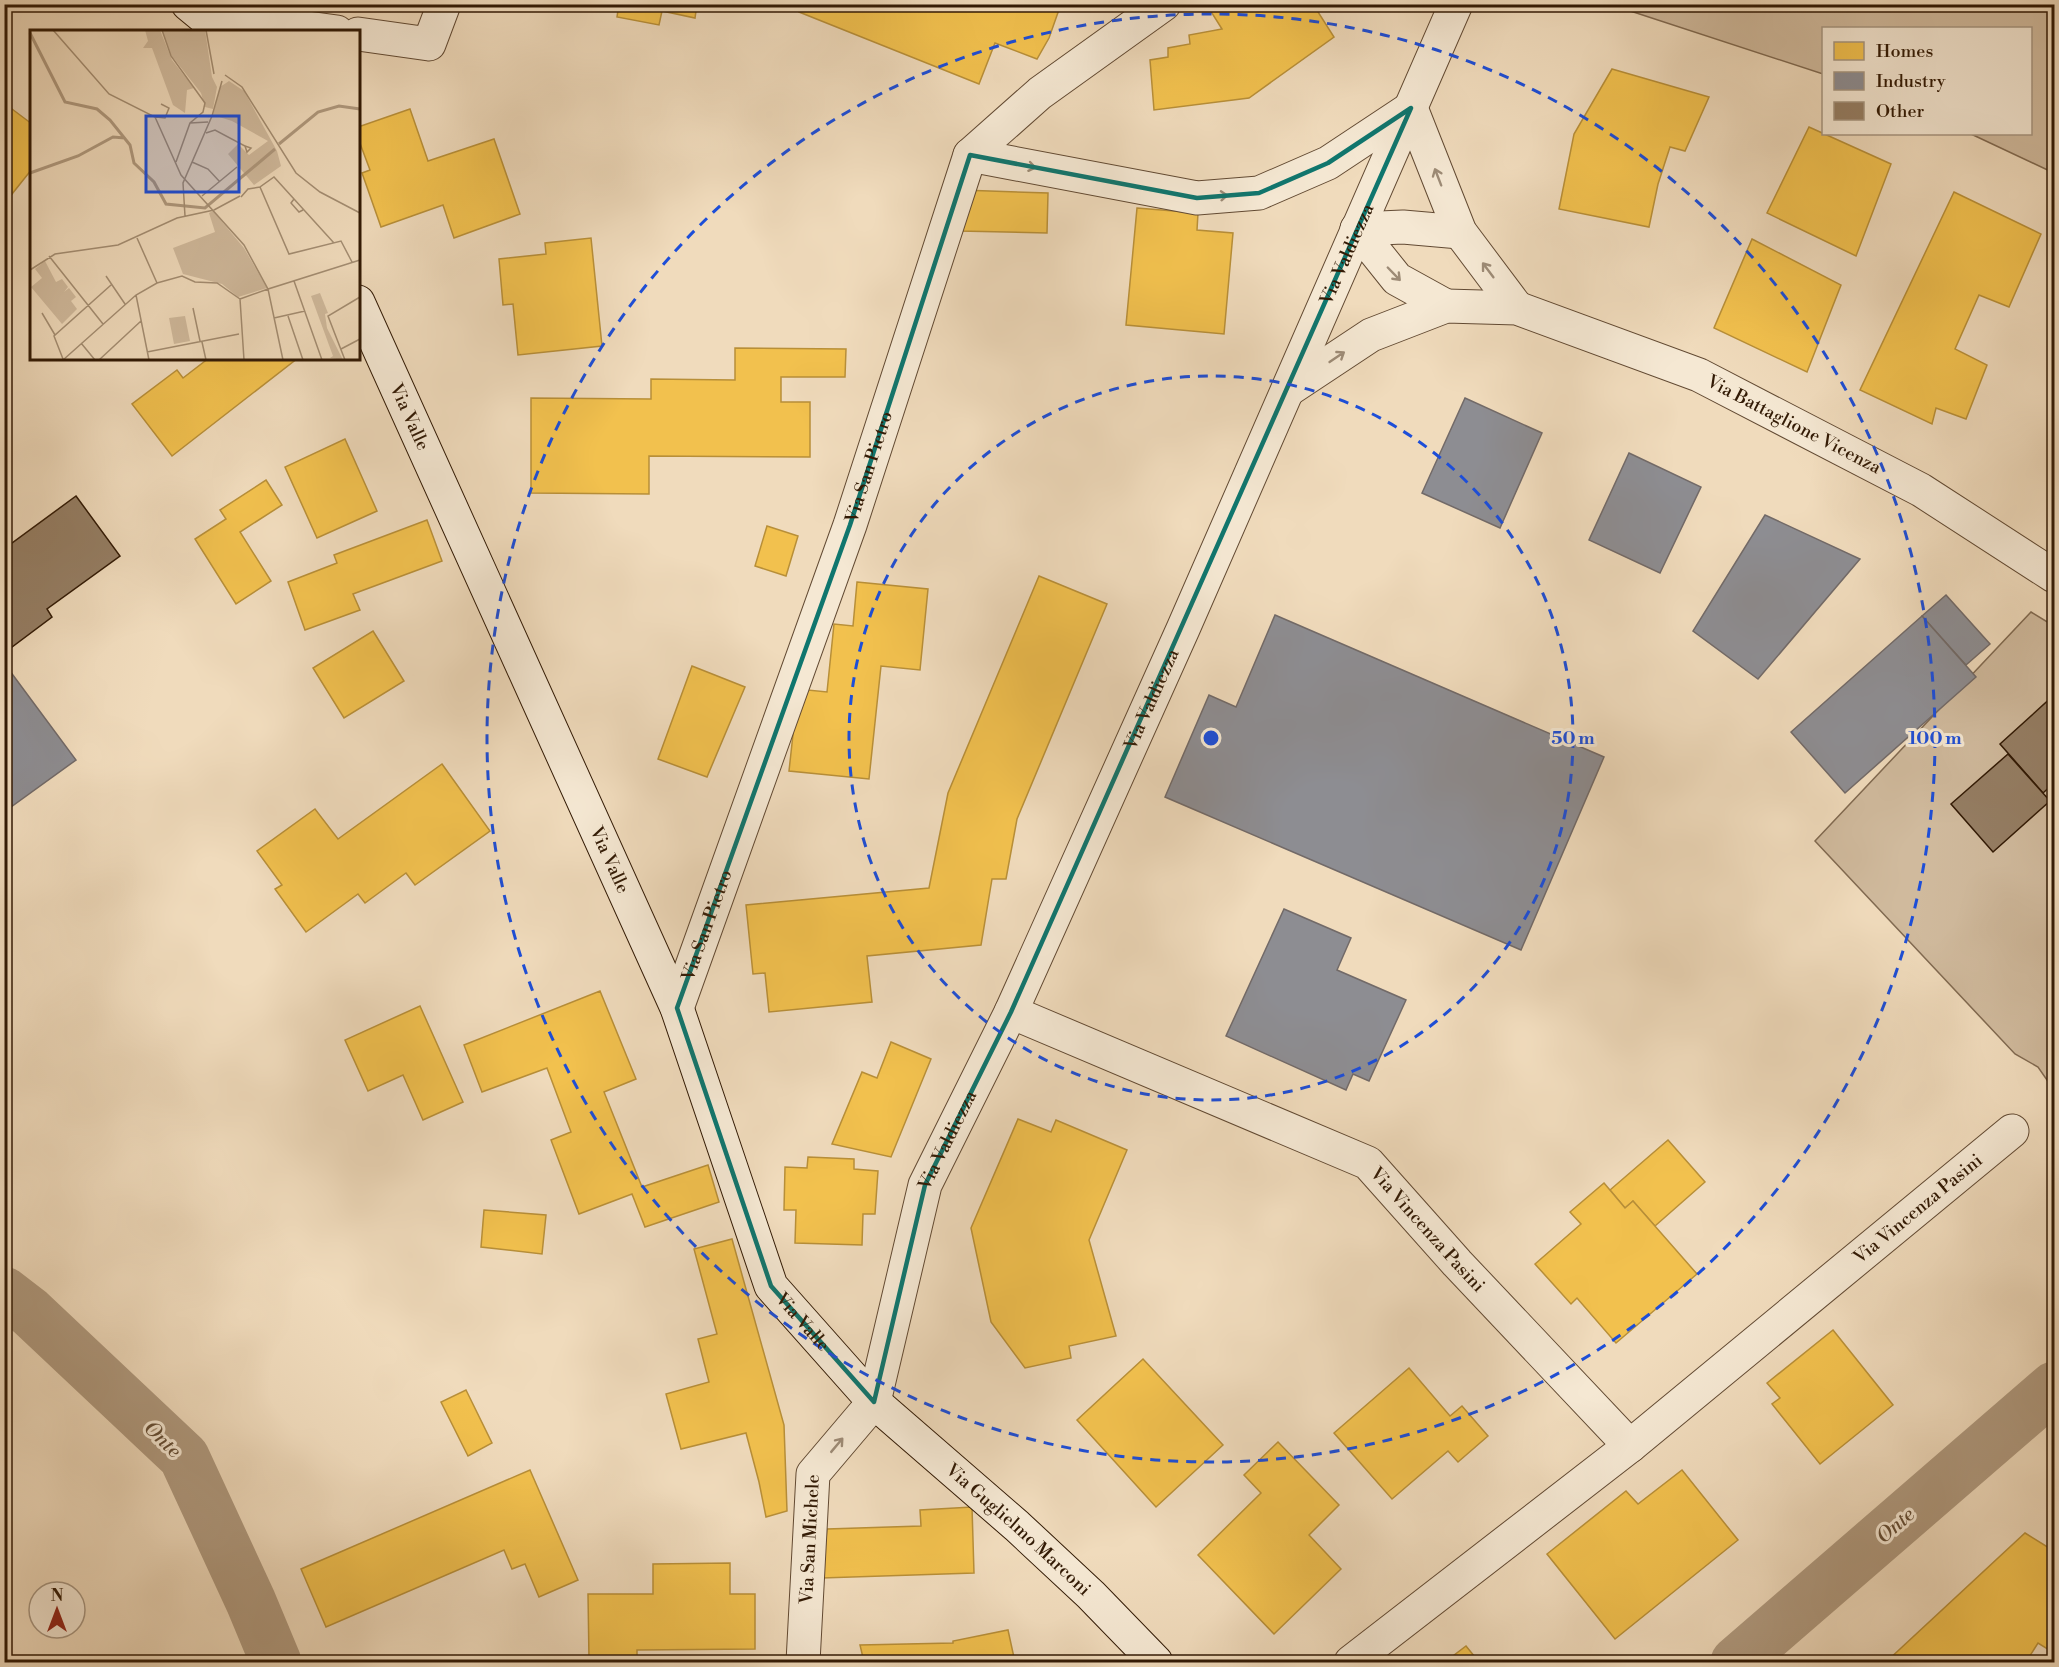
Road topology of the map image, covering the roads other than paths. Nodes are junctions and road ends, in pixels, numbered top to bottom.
1 (444, 4) edge
2 (1164, 4) edge
3 (1456, 4) edge
4 (202, 18) edge
5 (322, 30) edge
6 (360, 34) edge
7 (1411, 108) junction
8 (970, 155) junction
9 (1357, 230) junction
10 (1460, 232) junction
11 (360, 306) edge
12 (1446, 306) junction
13 (1517, 308) junction
14 (1288, 390) junction
15 (2055, 576) edge
16 (677, 1008) junction
17 (1011, 1012) junction
18 (2012, 1131) dead end
19 (874, 1402) junction
20 (1630, 1446) junction
21 (803, 1662) edge
22 (1156, 1662) edge
23 (1351, 1662) edge

1 - 6 street
2 - 8 street
3 - 7 street, Via Valdiezza
4 - 5 street
8 -> 7 street
7 - 9 street, Via Valdiezza
10 -> 7 street
8 - 16 street, Via San Pietro
9 - 10 street
9 -> 12 street
9 - 14 street, Via Valdiezza
13 -> 10 street
11 - 16 street, Via Valle
12 - 13 street
14 -> 12 street
13 - 15 street, Via Battaglione Vicenza
14 - 17 street, Via Valdiezza
16 - 19 street, Via Valle
17 - 19 street, Via Valdiezza
17 - 20 street, Via Vincenza Pasini
18 - 20 street, Via Vincenza Pasini
21 -> 19 street, Via San Michele
19 - 22 street, Via Guglielmo Marconi
20 - 23 street, Via Vincenza Pasini

